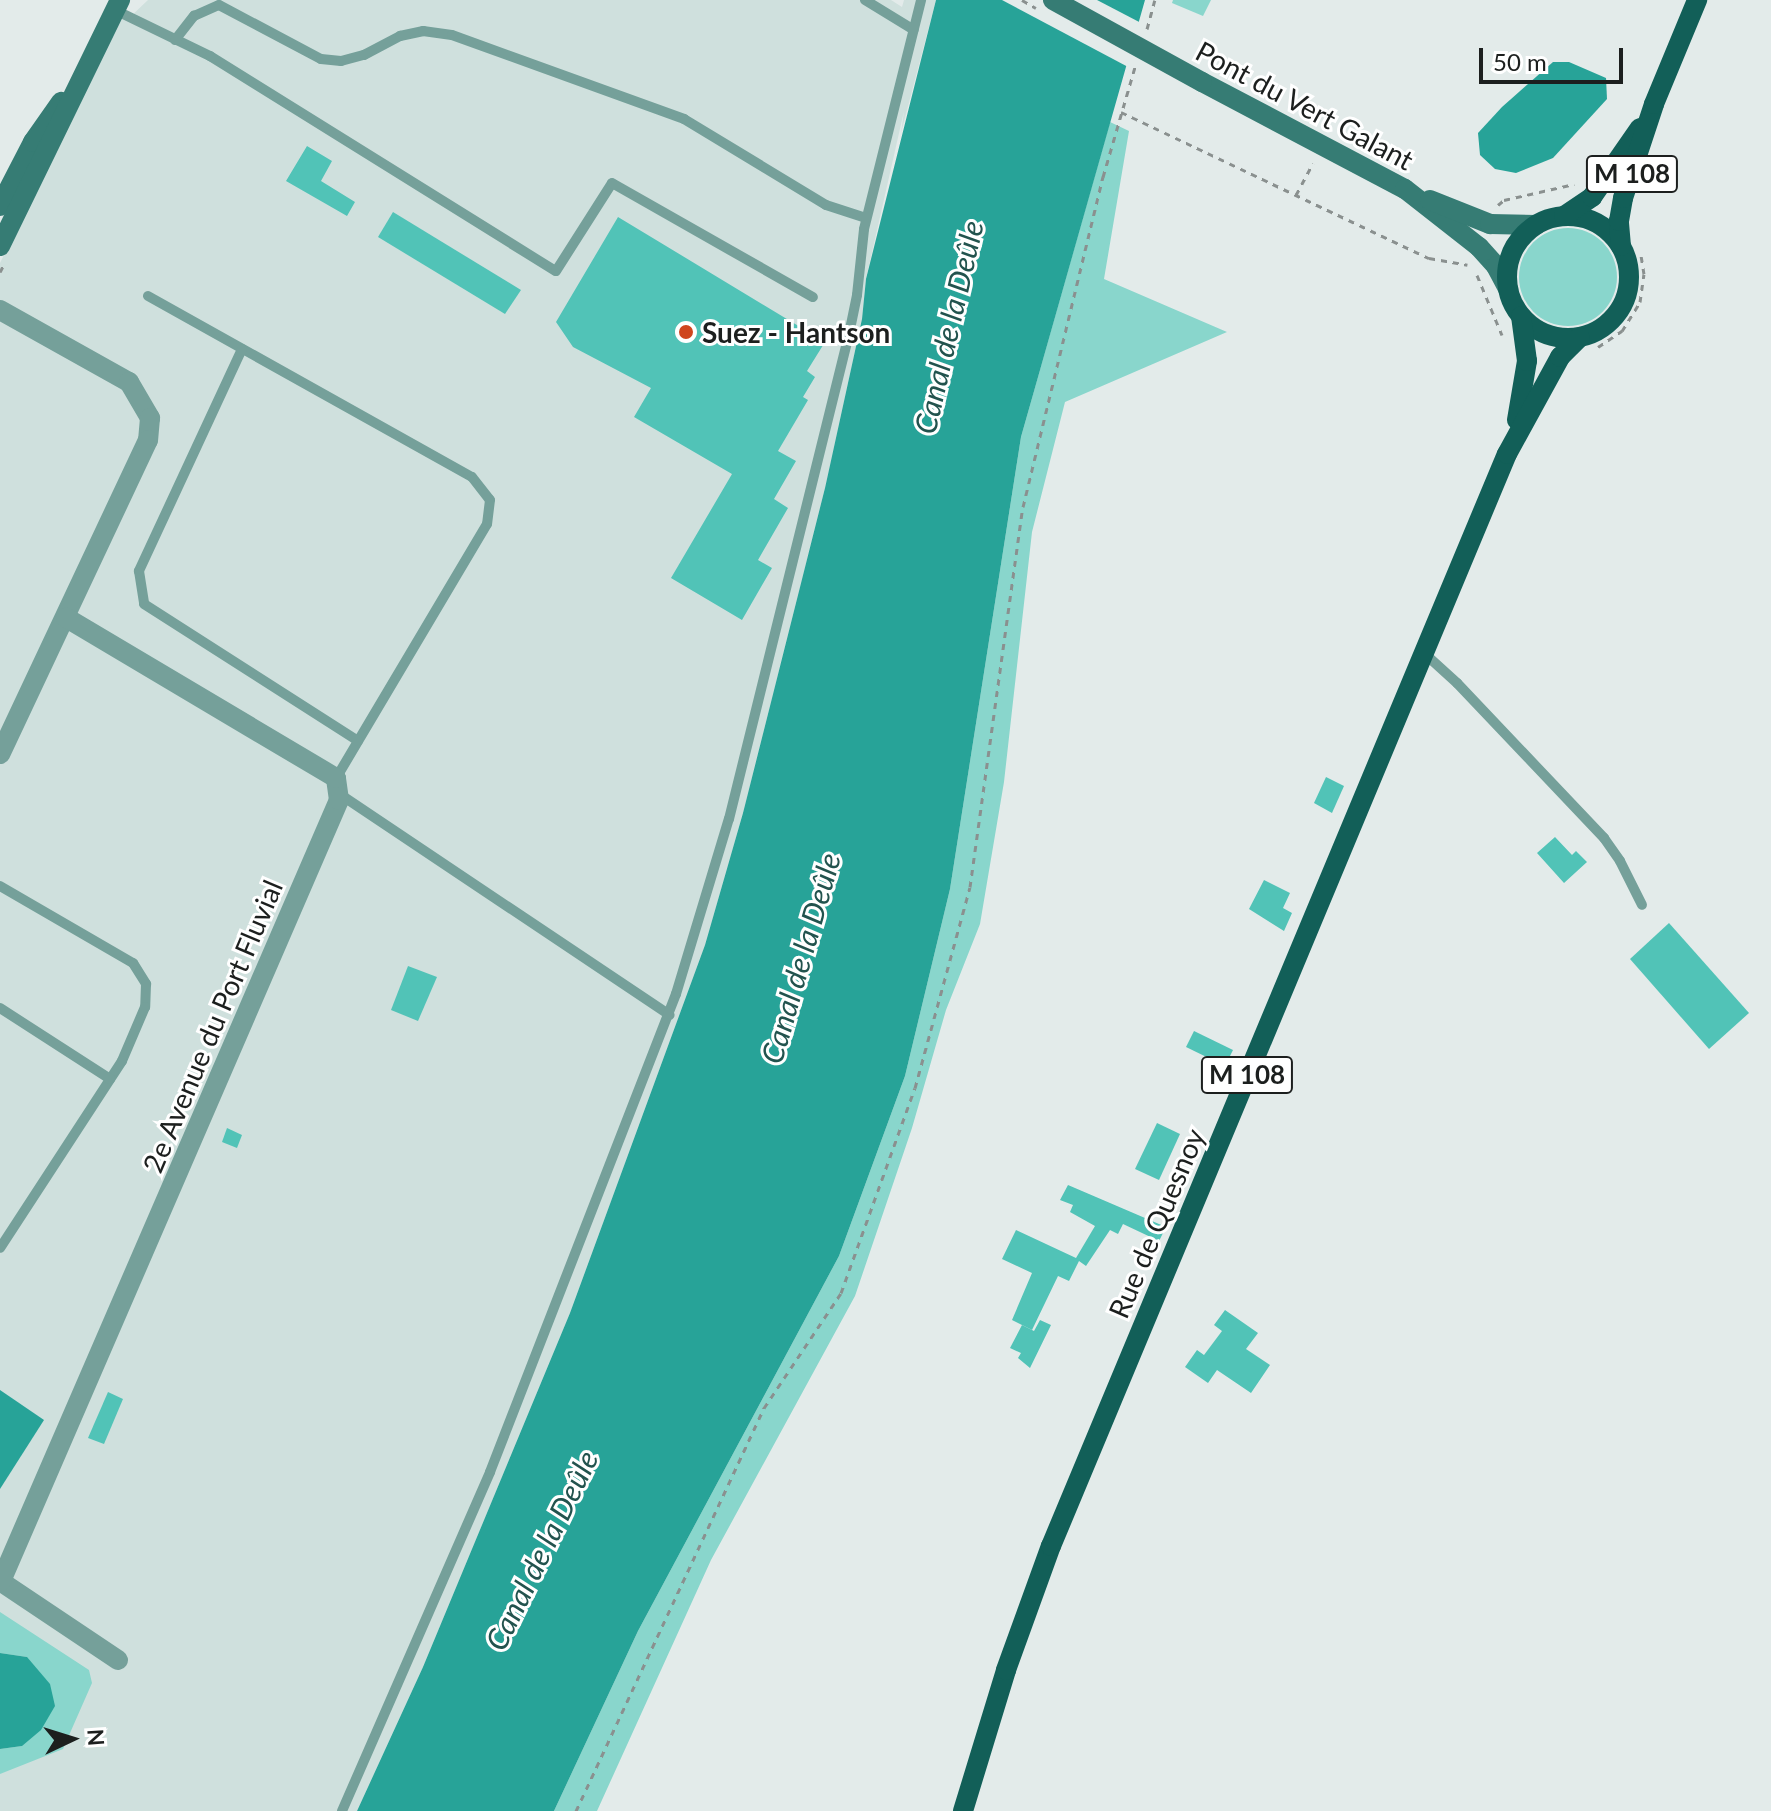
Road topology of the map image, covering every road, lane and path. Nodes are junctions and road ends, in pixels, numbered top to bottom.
1 (865, 0) edge
2 (921, 0) edge
3 (1053, 0) edge
4 (1697, 0) edge
5 (219, 3) edge
6 (117, 5) edge
7 (914, 30) junction
8 (175, 40) junction
9 (90, 59) junction
10 (1654, 104) junction
11 (1316, 156) dead end
12 (1405, 189) junction
13 (1296, 195) junction
14 (0, 206) edge
15 (1564, 216) junction
16 (866, 218) junction
17 (1536, 225) junction
18 (0, 246) edge
19 (1621, 246) junction
20 (1475, 265) dead end
21 (1508, 289) junction
22 (148, 296) dead end
23 (813, 297) dead end
24 (0, 310) edge
25 (1521, 316) junction
26 (1580, 337) junction
27 (242, 349) junction
28 (1507, 454) junction
29 (66, 618) junction
30 (1424, 653) junction
31 (358, 741) junction
32 (0, 754) edge
33 (337, 786) junction
34 (0, 886) edge
35 (1642, 905) dead end
36 (0, 1008) edge
37 (669, 1015) junction
38 (110, 1079) junction
39 (0, 1248) edge
40 (0, 1581) edge
41 (118, 1660) dead end
42 (342, 1811) edge
43 (576, 1811) edge
44 (963, 1811) edge

1 - 7 lane
2 - 7 lane
3 - 12 main road, Pont du Vert Galant, bridge
4 - 10 main road, M 108
5 - 8 lane
5 - 16 lane
6 - 8 lane
6 - 9 main road
7 - 16 lane
8 - 23 lane
9 - 14 main road
9 - 18 main road
10 - 15 main road, M 108
10 - 19 main road, M 108
11 - 13 path
12 - 17 main road
12 - 21 main road, Pont du Vert Galant
13 - 20 path
13 - 43 path
15 - 17 main road
15 - 19 main road
16 - 37 lane
17 - 21 main road
19 - 26 main road
21 - 25 main road
22 - 27 lane
24 - 29 street
25 - 26 main road
25 - 28 main road, M 108
26 - 28 main road, M 108
27 - 31 lane
27 - 31 lane
28 - 30 main road, Rue de Quesnoy / M 108
29 - 32 street
29 - 33 street
30 - 35 lane
30 - 44 main road, Rue de Quesnoy / M 108
31 - 33 lane
33 - 37 lane
33 - 40 street, 2e Avenue du Port Fluvial
34 - 38 lane
36 - 38 lane
37 - 42 lane
38 - 39 lane
40 - 41 street

